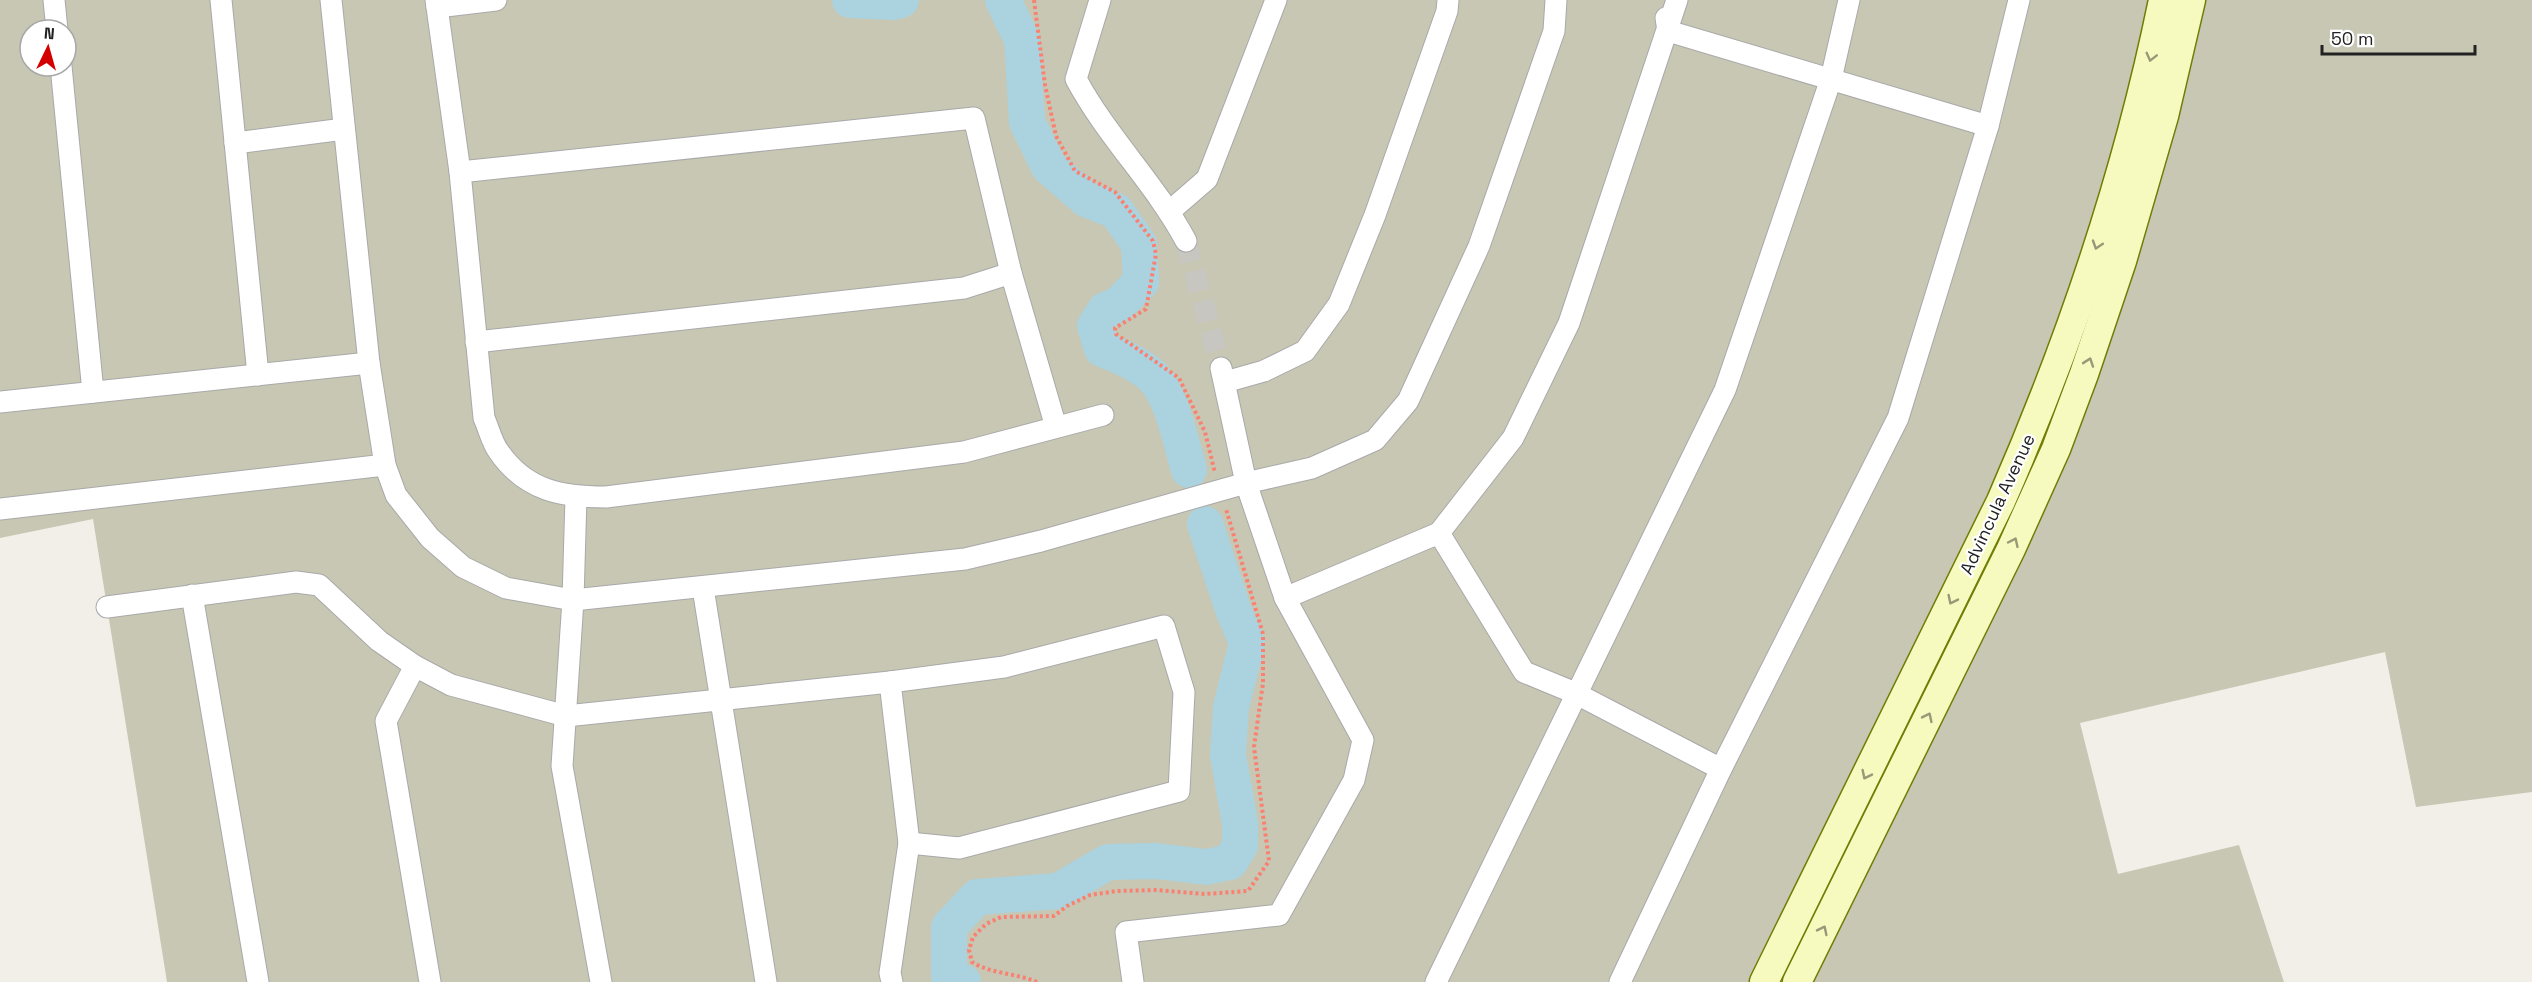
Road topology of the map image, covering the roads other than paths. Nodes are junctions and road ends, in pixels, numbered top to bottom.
1 (54, 0) edge
2 (221, 0) edge
3 (331, 0) edge
4 (496, 0) edge
5 (1100, 0) edge
6 (1276, 0) edge
7 (1448, 0) edge
8 (1556, 0) edge
9 (1664, 0) edge
10 (1677, 0) edge
11 (1849, 0) edge
12 (2019, 0) edge
13 (2163, 0) edge
14 (2191, 0) edge
15 (437, 4) edge
16 (56, 18) edge
17 (1668, 31) junction
18 (62, 78) edge
19 (1831, 79) junction
20 (1988, 126) junction
21 (344, 129) junction
22 (235, 143) junction
23 (460, 172) junction
24 (1170, 211) junction
25 (1186, 242) tunnel mouth
26 (1011, 273) junction
27 (476, 342) junction
28 (369, 363) junction
29 (258, 375) junction
30 (93, 392) junction
31 (0, 402) edge
32 (1104, 416) dead end
33 (1056, 427) junction
34 (385, 465) junction
35 (1246, 483) junction
36 (576, 497) junction
37 (0, 509) edge
38 (1438, 533) junction
39 (703, 588) junction
40 (192, 595) junction
41 (1285, 598) junction
42 (573, 600) junction
43 (107, 607) dead end
44 (415, 666) junction
45 (890, 682) junction
46 (1575, 693) junction
47 (720, 701) junction
48 (566, 716) junction
49 (1721, 769) junction
50 (909, 843) junction
51 (258, 982) edge
52 (430, 982) edge
53 (601, 982) edge
54 (766, 982) edge
55 (891, 982) edge
56 (1133, 982) edge
57 (1436, 982) edge
58 (1620, 982) edge
59 (1764, 982) edge
60 (1797, 982) edge

1 - 16 street
2 - 22 street
3 - 21 street
4 - 15 street
5 - 24 street
6 - 24 street
7 - 35 street
8 - 35 street
9 - 17 street
10 - 17 street
11 - 19 street
12 - 20 street
13 -> 59 main road, Advincula Avenue
60 -> 14 main road, Advincula Avenue
15 - 23 street
17 - 19 street
17 - 38 street
18 - 30 street
19 - 20 street
19 - 46 street
20 - 49 street
21 - 22 street
21 - 28 street
22 - 29 street
23 - 26 street
23 - 27 street
24 - 25 street
26 - 27 street
26 - 33 street
27 - 36 street
28 - 29 street
28 - 34 street
29 - 30 street
30 - 31 street
32 - 33 street
33 - 36 street
34 - 37 street
34 - 42 street
35 - 39 street
35 - 41 street
36 - 42 street
38 - 41 street
38 - 46 street
39 - 42 street
39 - 47 street
40 - 43 street
40 - 44 street
40 - 51 street
41 - 56 street
42 - 48 street
44 - 48 street
44 - 52 street
45 - 47 street
45 - 50 street
45 - 50 street
46 - 49 street
46 - 57 street
47 - 48 street
47 - 54 street
48 - 53 street
49 - 58 street
50 - 55 street

